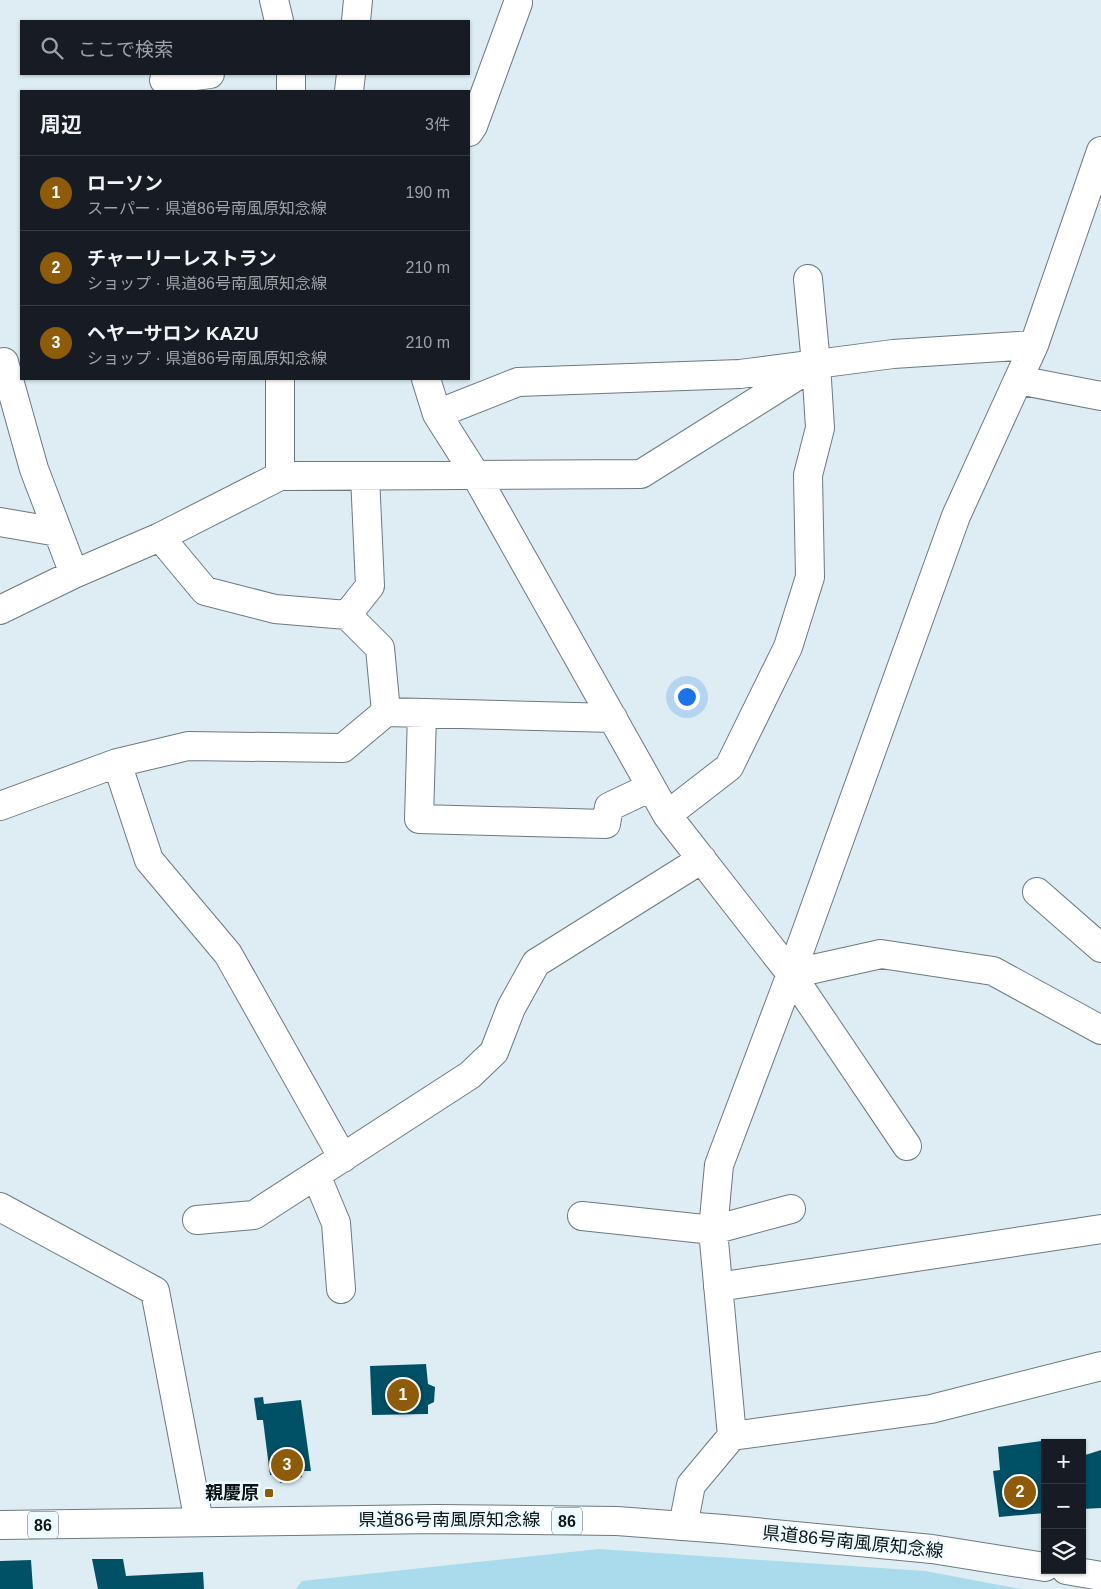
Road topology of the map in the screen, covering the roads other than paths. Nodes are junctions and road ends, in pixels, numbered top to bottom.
1 (274, 0) edge
2 (358, 0) edge
3 (518, 3) dead end
4 (280, 20) edge
5 (356, 20) edge
6 (202, 75) edge
7 (291, 75) edge
8 (351, 75) edge
9 (164, 80) dead end
10 (291, 90) edge
11 (350, 90) edge
12 (470, 130) edge
13 (1101, 151) edge
14 (808, 279) dead end
15 (1034, 345) junction
16 (8, 361) edge
17 (816, 364) junction
18 (280, 380) edge
19 (426, 380) edge
20 (1018, 380) junction
21 (1101, 396) edge
22 (438, 414) junction
23 (475, 474) junction
24 (280, 476) junction
25 (365, 476) junction
26 (0, 522) edge
27 (58, 532) junction
28 (160, 537) junction
29 (74, 574) junction
30 (0, 610) edge
31 (347, 615) junction
32 (386, 712) junction
33 (422, 714) junction
34 (613, 718) junction
35 (116, 763) junction
36 (651, 787) junction
37 (0, 806) edge
38 (667, 815) junction
39 (702, 860) junction
40 (1037, 892) dead end
41 (1101, 948) edge
42 (791, 974) junction
43 (1101, 1030) edge
44 (907, 1146) dead end
45 (343, 1158) junction
46 (316, 1175) junction
47 (0, 1207) edge
48 (791, 1209) dead end
49 (582, 1216) dead end
50 (197, 1220) dead end
51 (1101, 1229) edge
52 (713, 1230) junction
53 (718, 1287) junction
54 (341, 1289) dead end
55 (1101, 1366) edge
56 (732, 1436) junction
57 (199, 1522) junction
58 (0, 1525) edge
59 (683, 1526) junction
60 (1041, 1566) edge
61 (1086, 1573) edge
62 (1101, 1576) edge

1 - 4 street
2 - 5 street
3 - 12 street
6 - 9 street
7 - 10 street
8 - 11 street
13 - 15 street
14 - 17 street
15 - 17 street
15 - 20 street
16 - 27 street
17 - 22 street
17 - 23 street
17 - 38 street
18 - 24 street
19 - 22 street
20 - 21 street
20 - 42 street
22 - 23 street
23 - 25 street
23 - 34 street
24 - 25 street
24 - 28 street
25 - 31 street
26 - 27 street
27 - 29 street
28 - 29 street
28 - 31 street
29 - 30 street
31 - 32 street
32 - 33 street
32 - 35 street
33 - 34 street
33 - 36 street
34 - 36 street
35 - 37 street
35 - 45 street
36 - 38 street
38 - 39 street
39 - 42 street
39 - 45 street
40 - 41 street
42 - 43 street
42 - 44 street
42 - 52 street
45 - 46 street
46 - 50 street
46 - 54 street
47 - 57 street
48 - 52 street
49 - 52 street
51 - 53 street
52 - 53 street
53 - 56 street
55 - 56 street
56 - 59 street
57 - 58 street, 県道86号南風原知念線 / 86
57 - 59 street, 県道86号南風原知念線 / 86
59 - 60 street, 県道86号南風原知念線 / 86
61 - 62 street

